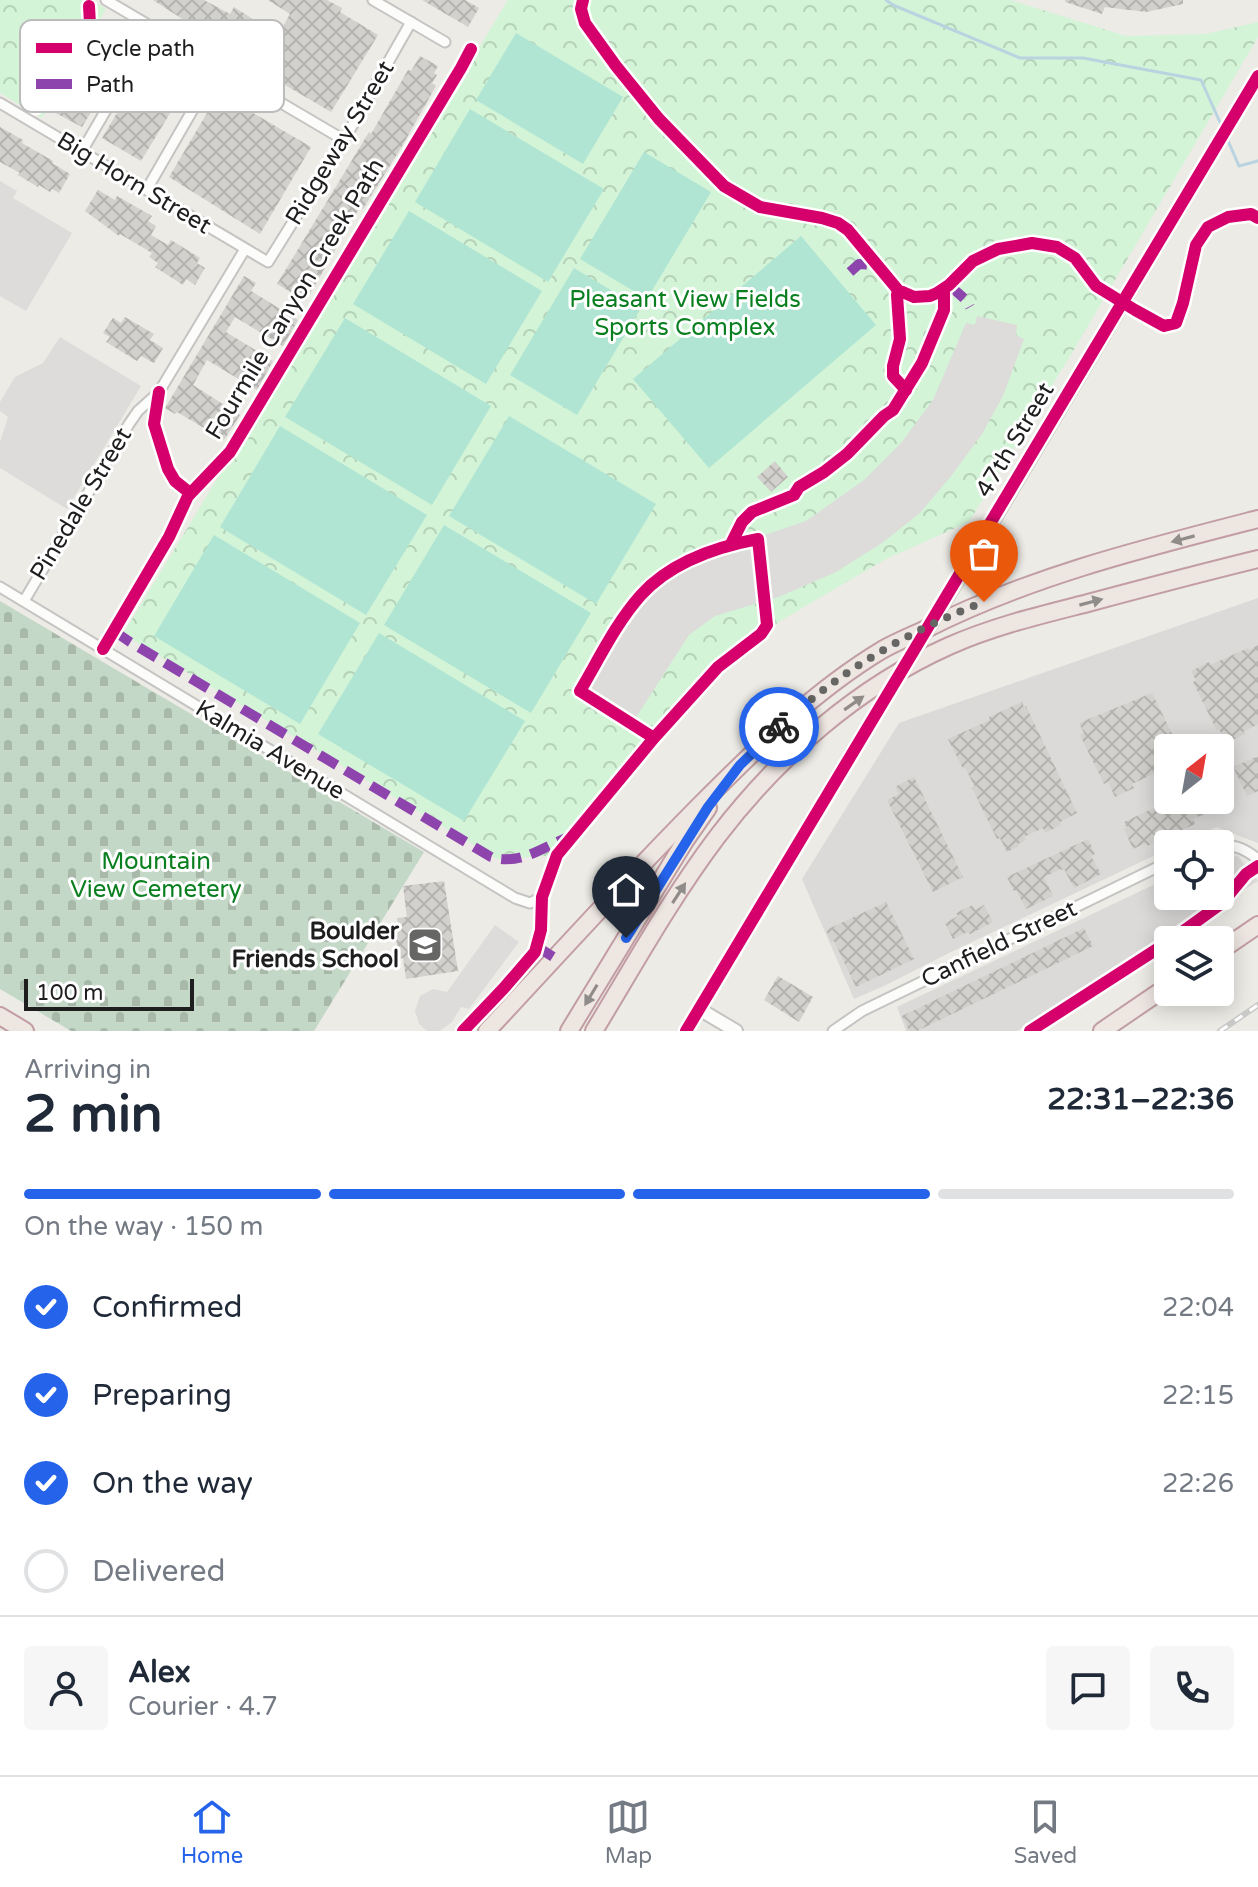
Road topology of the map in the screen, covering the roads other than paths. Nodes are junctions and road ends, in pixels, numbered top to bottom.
1 (106, 0) edge
2 (373, 0) edge
3 (140, 20) edge
4 (411, 22) junction
5 (445, 42) dead end
6 (1258, 76) edge
7 (0, 103) edge
8 (284, 105) edge
9 (105, 112) edge
10 (191, 112) edge
11 (344, 140) junction
12 (82, 151) junction
13 (147, 189) junction
14 (245, 249) junction
15 (268, 262) joint
16 (1258, 519) edge
17 (1258, 559) edge
18 (0, 587) edge
19 (24, 601) junction
20 (740, 765) junction
21 (1234, 845) edge
22 (1258, 859) edge
23 (1154, 869) edge
24 (542, 897) dead end
25 (1258, 925) edge
26 (1234, 941) edge
27 (1154, 996) edge
28 (699, 1009) junction
29 (0, 1016) edge
30 (25, 1031) edge
31 (487, 1031) edge
32 (569, 1031) edge
33 (594, 1031) edge
34 (686, 1031) edge
35 (736, 1031) edge
36 (833, 1031) edge
37 (1102, 1031) edge

1 - 3 street
2 - 4 street
4 - 5 street
4 - 11 street, Ridgeway Street
6 - 28 street, 47th Street, bridge
7 - 12 street, Big Horn Street
8 - 11 street
9 - 12 street
10 - 13 street
11 - 15 street, Ridgeway Street
12 - 13 street, Big Horn Street
13 - 14 street, Big Horn Street
14 - 15 street, Big Horn Street
14 - 19 street, Pinedale Street
16 -> 20 highway
33 -> 17 highway
18 - 19 street, Kalmia Avenue
19 - 24 street, Kalmia Avenue
20 - 31 highway
20 -> 32 highway
21 - 22 street
23 - 36 street, Canfield Street
25 - 26 highway
27 - 37 highway
28 - 34 street, 47th Street
28 - 35 street
29 - 30 highway

